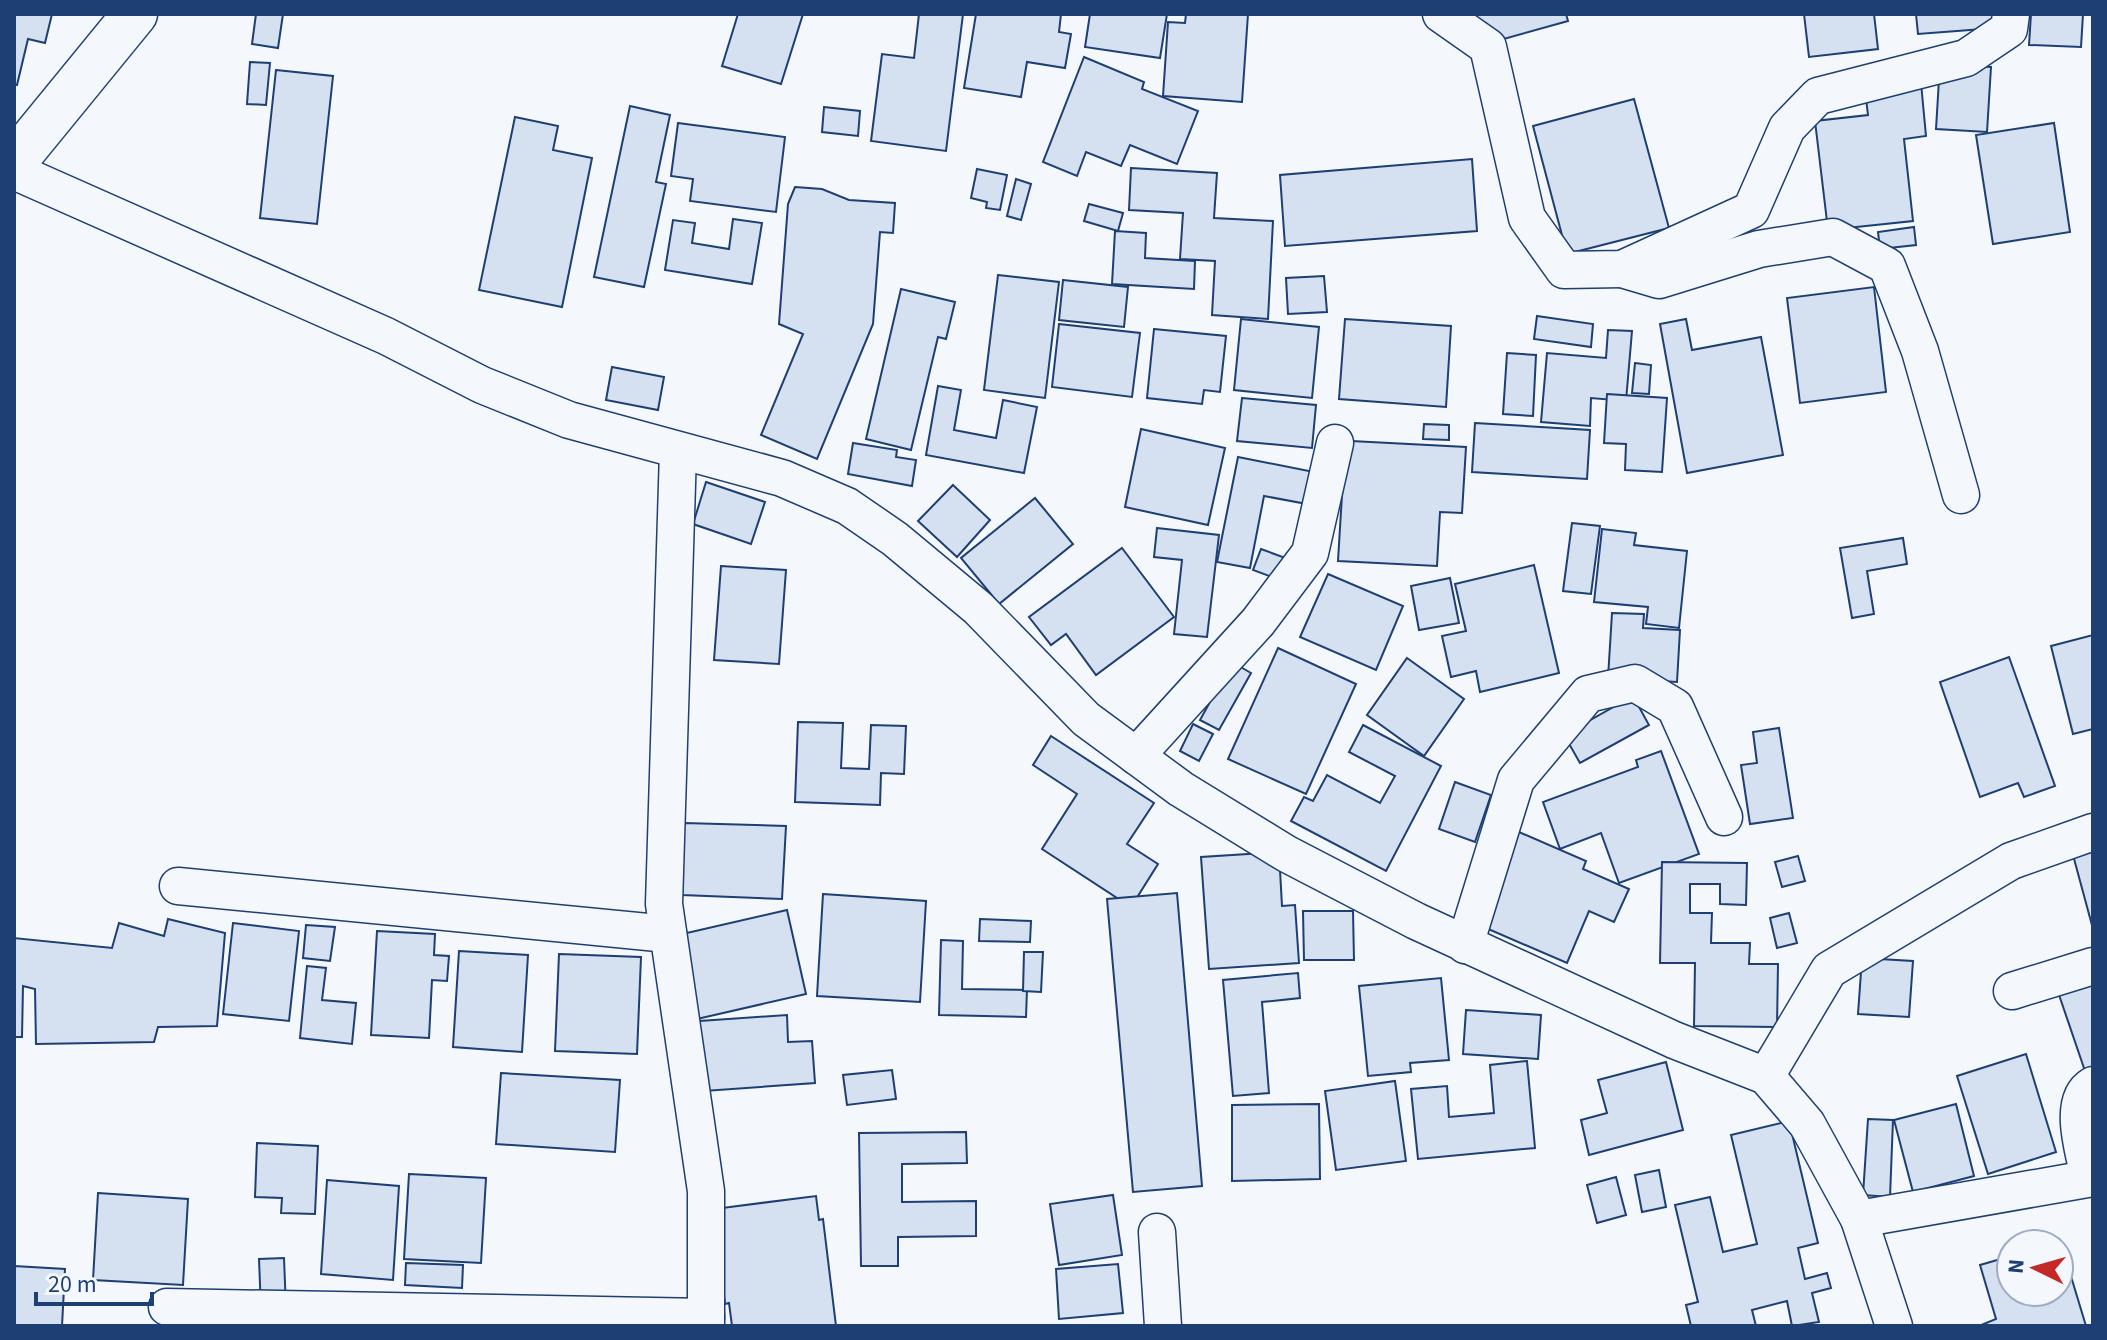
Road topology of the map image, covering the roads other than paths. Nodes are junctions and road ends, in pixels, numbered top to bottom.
1 (135, 14) edge
2 (1441, 14) edge
3 (2011, 14) edge
4 (14, 162) edge
5 (14, 171) edge
6 (1622, 269) junction
7 (1335, 443) dead end
8 (678, 452) junction
9 (1961, 495) dead end
10 (1136, 756) junction
11 (1724, 817) dead end
12 (2093, 832) edge
13 (178, 886) dead end
14 (668, 934) junction
15 (1465, 945) junction
16 (2093, 966) edge
17 (2012, 991) dead end
18 (1766, 1076) junction
19 (2093, 1085) edge
20 (2091, 1178) edge
21 (1859, 1219) junction
22 (1157, 1232) dead end
23 (167, 1307) dead end
24 (706, 1322) edge
25 (1163, 1326) edge
26 (1894, 1326) edge

1 - 4 street
2 - 6 street
3 - 6 street
5 - 8 street
6 - 9 street
7 - 10 street
8 - 10 street
8 - 14 street
10 - 15 street
11 - 15 street
12 - 18 street
13 - 14 street
14 - 24 street
15 - 18 street
16 - 17 street
18 - 21 street
19 - 20 street
20 - 21 street
21 - 26 street
22 - 25 street
23 - 24 street

